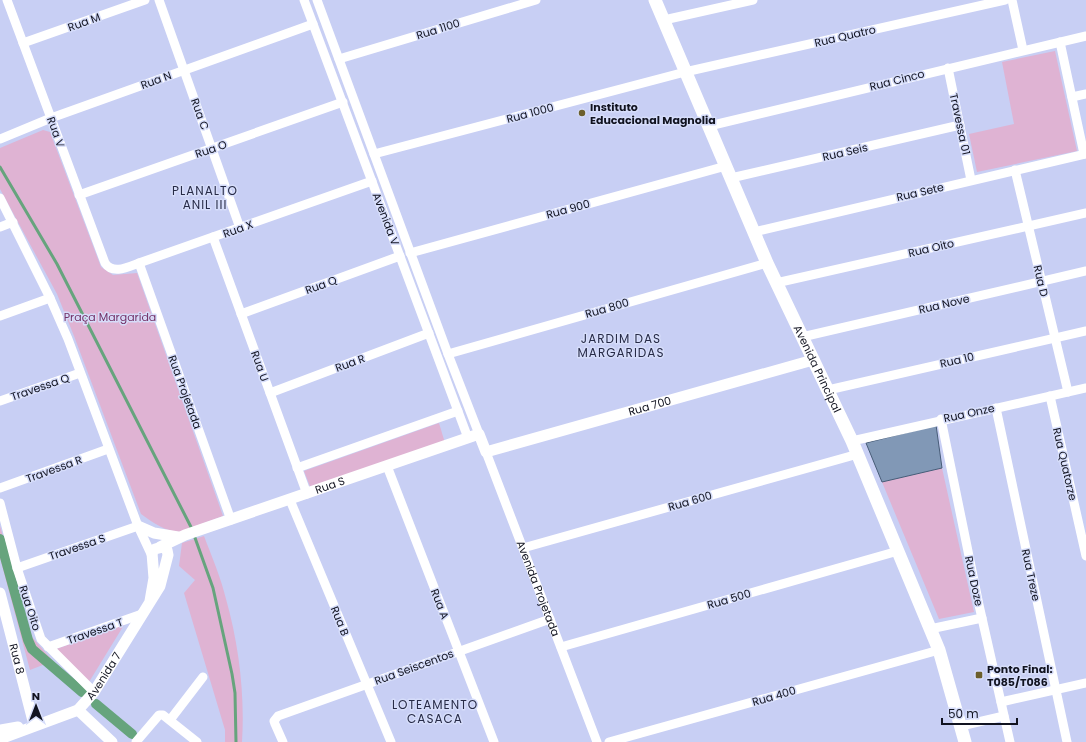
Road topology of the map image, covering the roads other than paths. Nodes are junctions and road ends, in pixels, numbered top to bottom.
1 (7, 0) edge
2 (145, 0) edge
3 (159, 0) edge
4 (304, 0) edge
5 (317, 0) edge
6 (536, 0) edge
7 (655, 0) edge
8 (753, 0) edge
9 (1005, 0) edge
10 (1012, 0) edge
11 (664, 20) junction
12 (313, 24) junction
13 (1086, 36) edge
14 (1060, 42) junction
15 (23, 43) junction
16 (1023, 50) junction
17 (339, 59) junction
18 (948, 68) junction
19 (184, 70) junction
20 (686, 72) junction
21 (1086, 94) edge
22 (1072, 97) junction
23 (343, 102) junction
24 (51, 118) junction
25 (960, 125) junction
26 (708, 126) junction
27 (0, 139) edge
28 (212, 149) junction
29 (374, 154) junction
30 (1085, 154) edge
31 (726, 166) junction
32 (1015, 170) junction
33 (731, 178) junction
34 (971, 180) junction
35 (372, 181) junction
36 (79, 195) junction
37 (0, 198) edge
38 (1086, 213) edge
39 (13, 222) junction
40 (1028, 226) junction
41 (0, 227) edge
42 (240, 228) junction
43 (754, 232) junction
44 (213, 238) junction
45 (410, 253) junction
46 (400, 256) junction
47 (104, 263) joint
48 (767, 263) junction
49 (139, 264) junction
50 (1086, 271) edge
51 (1041, 281) junction
52 (776, 283) junction
53 (50, 298) junction
54 (241, 314) junction
55 (0, 316) edge
56 (1086, 330) edge
57 (429, 333) junction
58 (802, 337) junction
59 (1055, 338) junction
60 (448, 354) junction
61 (813, 360) junction
62 (80, 372) junction
63 (1086, 388) edge
64 (828, 390) junction
65 (1068, 392) junction
66 (270, 393) junction
67 (1050, 396) junction
68 (0, 401) edge
69 (996, 408) junction
70 (458, 411) junction
71 (941, 420) junction
72 (480, 434) junction
73 (468, 438) junction
74 (852, 441) junction
75 (108, 449) junction
76 (486, 452) junction
77 (858, 454) junction
78 (387, 466) junction
79 (297, 468) junction
80 (0, 488) edge
81 (307, 494) junction
82 (290, 500) junction
83 (0, 503) edge
84 (231, 520) junction
85 (138, 526) junction
86 (183, 536) junction
87 (523, 548) junction
88 (898, 551) junction
89 (155, 552) junction
90 (168, 556) junction
91 (1086, 556) edge
92 (17, 568) junction
93 (0, 593) edge
94 (150, 601) junction
95 (142, 614) junction
96 (982, 618) junction
97 (550, 619) junction
98 (930, 629) junction
99 (48, 647) junction
100 (561, 647) junction
101 (939, 650) junction
102 (459, 651) junction
103 (203, 677) dead end
104 (1086, 683) edge
105 (366, 684) junction
106 (1055, 690) junction
107 (94, 692) junction
108 (1001, 702) junction
109 (78, 710) junction
110 (1004, 716) junction
111 (170, 720) junction
112 (34, 725) junction
113 (961, 726) junction
114 (0, 730) edge
115 (0, 739) edge
116 (112, 742) edge
117 (136, 742) edge
118 (197, 742) edge
119 (283, 742) edge
120 (391, 742) edge
121 (494, 742) edge
122 (597, 742) edge
123 (609, 742) edge
124 (965, 742) edge
125 (1010, 742) edge
126 (1067, 742) edge

1 - 15 street, Rua V
2 - 15 street, Rua M
3 - 19 street, Rua C
4 - 12 street, Avenida V
5 - 17 street, Avenida V
6 - 17 street, Rua 1100
7 - 11 main road, Avenida Principal
8 - 11 street
9 - 20 street, Rua Quatro
10 - 16 street
11 - 20 main road, Avenida Principal
12 - 19 street, Rua N
12 - 23 street, Avenida V
13 - 14 street, Rua Cinco
14 - 16 street, Rua Cinco
14 - 22 street
15 - 24 street, Rua V
16 - 18 street, Rua Cinco
17 - 29 street, Avenida V
18 - 25 street, Travessa 01
18 - 26 street, Rua Cinco
19 - 24 street, Rua N
19 - 28 street, Rua C
20 - 26 main road, Avenida Principal
20 - 29 street, Rua 1000
21 - 22 street
22 - 30 street
23 - 28 street, Rua O
23 - 35 street, Avenida V
24 - 27 street, Rua N
24 - 36 street, Rua V
25 - 33 street, Rua Seis
25 - 34 street, Travessa 01
26 - 31 main road, Avenida Principal
28 - 36 street, Rua O
28 - 42 street, Rua C
29 - 45 street, Avenida V
30 - 32 street, Rua Sete
31 - 33 main road, Avenida Principal
31 - 45 street, Rua 900
32 - 34 street, Rua Sete
32 - 40 street, Rua D
33 - 43 main road, Avenida Principal
34 - 43 street, Rua Sete
35 - 42 street, Rua X
35 - 46 street, Avenida V
36 - 47 street, Rua V
37 - 39 street
38 - 40 street, Rua Oito
39 - 41 street
39 - 53 street
40 - 51 street, Rua D
40 - 52 street, Rua Oito
42 - 44 street, Rua X
43 - 48 main road, Avenida Principal
44 - 49 street, Rua X
44 - 54 street, Rua U
45 - 60 street, Avenida V
46 - 54 street, Rua Q
46 - 57 street, Avenida V
47 - 49 street, Rua X
48 - 52 main road, Avenida Principal
48 - 60 street, Rua 800
49 - 84 street, Rua Projetada
50 - 51 street, Rua Nove
51 - 58 street, Rua Nove
51 - 59 street, Rua D
52 - 58 main road, Avenida Principal
53 - 55 street
53 - 62 street
54 - 66 street, Rua U
56 - 59 street, Rua 10
57 - 66 street, Rua R
57 - 70 street, Avenida V
58 - 61 main road, Avenida Principal
59 - 64 street, Rua 10
59 - 65 street, Rua D
60 - 72 street, Avenida V
61 - 64 main road, Avenida Principal
61 - 76 street, Rua 700
62 - 68 street, Travessa Q
62 - 75 street
63 - 65 street, Rua Onze
64 - 74 main road, Avenida Principal
65 - 67 street, Rua Onze
66 - 79 street, Rua U
67 - 69 street, Rua Onze
67 - 91 street, Rua Quatorze
69 - 71 street, Rua Onze
69 - 106 street, Rua Treze
70 - 73 street, Avenida V
70 - 79 street
71 - 74 street, Rua Onze
71 - 96 street, Rua Doze
72 - 73 street, Rua S
72 - 76 street, Avenida Projetada
73 - 78 street, Rua S
74 - 77 main road, Avenida Principal
75 - 80 street, Travessa R
75 - 85 street
76 - 87 street, Avenida Projetada
77 - 87 street, Rua 600
77 - 88 main road, Avenida Principal
78 - 81 street, Rua S
78 - 102 street, Rua A
79 - 81 street, Rua U
81 - 82 street, Rua S
82 - 84 street, Rua S
82 - 105 street, Rua B
83 - 92 street, Rua Oito
84 - 86 street, Rua S
85 - 86 street
85 - 89 street
85 - 92 street, Travessa S
86 - 89 street, Rua S
86 - 90 street
87 - 97 street, Avenida Projetada
88 - 98 main road, Avenida Principal
88 - 100 street, Rua 500
89 - 90 street
89 - 94 street, Avenida 7
90 - 94 street, Avenida 7
92 - 99 street, Rua Oito
93 - 112 street, Rua 8
94 - 95 street, Avenida 7
95 - 99 street, Travessa T
95 - 107 street, Avenida 7
96 - 98 street
96 - 108 street, Rua Doze
97 - 100 street, Avenida Projetada
97 - 102 street, Rua Seiscentos
98 - 101 main road, Avenida Principal
99 - 107 street, Rua Oito
100 - 122 street, Avenida Projetada
101 - 113 main road, Avenida Principal
101 - 123 street, Rua 400
102 - 105 street, Rua Seiscentos
102 - 121 street, Rua A
103 - 111 street
104 - 106 street
105 - 119 street, Rua Seiscentos
105 - 120 street, Rua B
106 - 108 street
106 - 126 street, Rua Treze
107 - 109 street, Avenida 7
108 - 110 street, Rua Doze
109 - 112 street, Avenida 7
109 - 116 street
110 - 113 street
110 - 125 street, Rua Doze
111 - 117 street
111 - 118 street
112 - 114 street, Avenida 7
112 - 115 street, Avenida 7
113 - 124 main road, Avenida Principal

